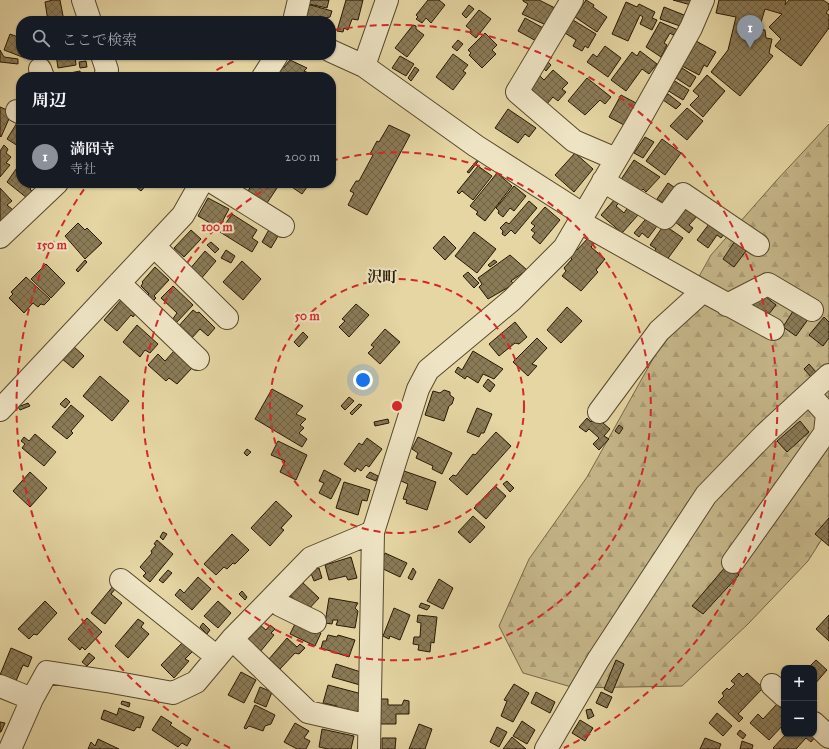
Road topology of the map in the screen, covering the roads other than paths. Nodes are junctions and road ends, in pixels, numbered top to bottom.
1 (83, 0) edge
2 (299, 0) edge
3 (387, 0) edge
4 (572, 0) edge
5 (703, 0) edge
6 (88, 16) edge
7 (295, 16) edge
8 (336, 53) edge
9 (104, 60) edge
10 (274, 60) edge
11 (364, 66) junction
12 (107, 72) edge
13 (266, 72) edge
14 (616, 159) junction
15 (604, 181) junction
16 (52, 188) edge
17 (198, 188) edge
18 (222, 188) edge
19 (582, 218) junction
20 (283, 226) dead end
21 (0, 237) edge
22 (758, 245) dead end
23 (154, 246) junction
24 (119, 283) junction
25 (702, 291) junction
26 (727, 304) junction
27 (812, 310) dead end
28 (227, 318) dead end
29 (773, 329) dead end
30 (198, 359) dead end
31 (829, 375) edge
32 (809, 394) junction
33 (0, 410) edge
34 (599, 412) dead end
35 (373, 532) junction
36 (733, 562) dead end
37 (121, 580) dead end
38 (274, 596) junction
39 (315, 622) dead end
40 (232, 638) junction
41 (217, 657) junction
42 (0, 686) edge
43 (32, 699) junction
44 (369, 726) junction
45 (817, 726) edge
46 (829, 737) edge
47 (829, 745) edge
48 (10, 749) edge
49 (369, 749) edge
50 (546, 749) edge
51 (825, 749) edge

1 - 6 street
2 - 7 street
3 - 11 street
4 - 14 street
5 - 14 street
8 - 11 street
9 - 12 street
10 - 13 street
11 - 19 street
14 - 15 street
15 - 19 street
15 - 22 street
16 - 21 street
17 - 23 street
18 - 20 street
19 - 25 street
19 - 35 street
23 - 24 street
23 - 28 street
24 - 30 street
24 - 33 street
25 - 26 street
25 - 34 street
26 - 27 street
26 - 29 street
31 - 32 street
32 - 36 street
32 - 50 street
35 - 38 street
35 - 44 street
37 - 41 street
38 - 39 street
38 - 40 street
40 - 41 street
40 - 44 street
41 - 43 street
42 - 43 street
43 - 48 street
44 - 49 street
45 - 46 street
47 - 51 street

